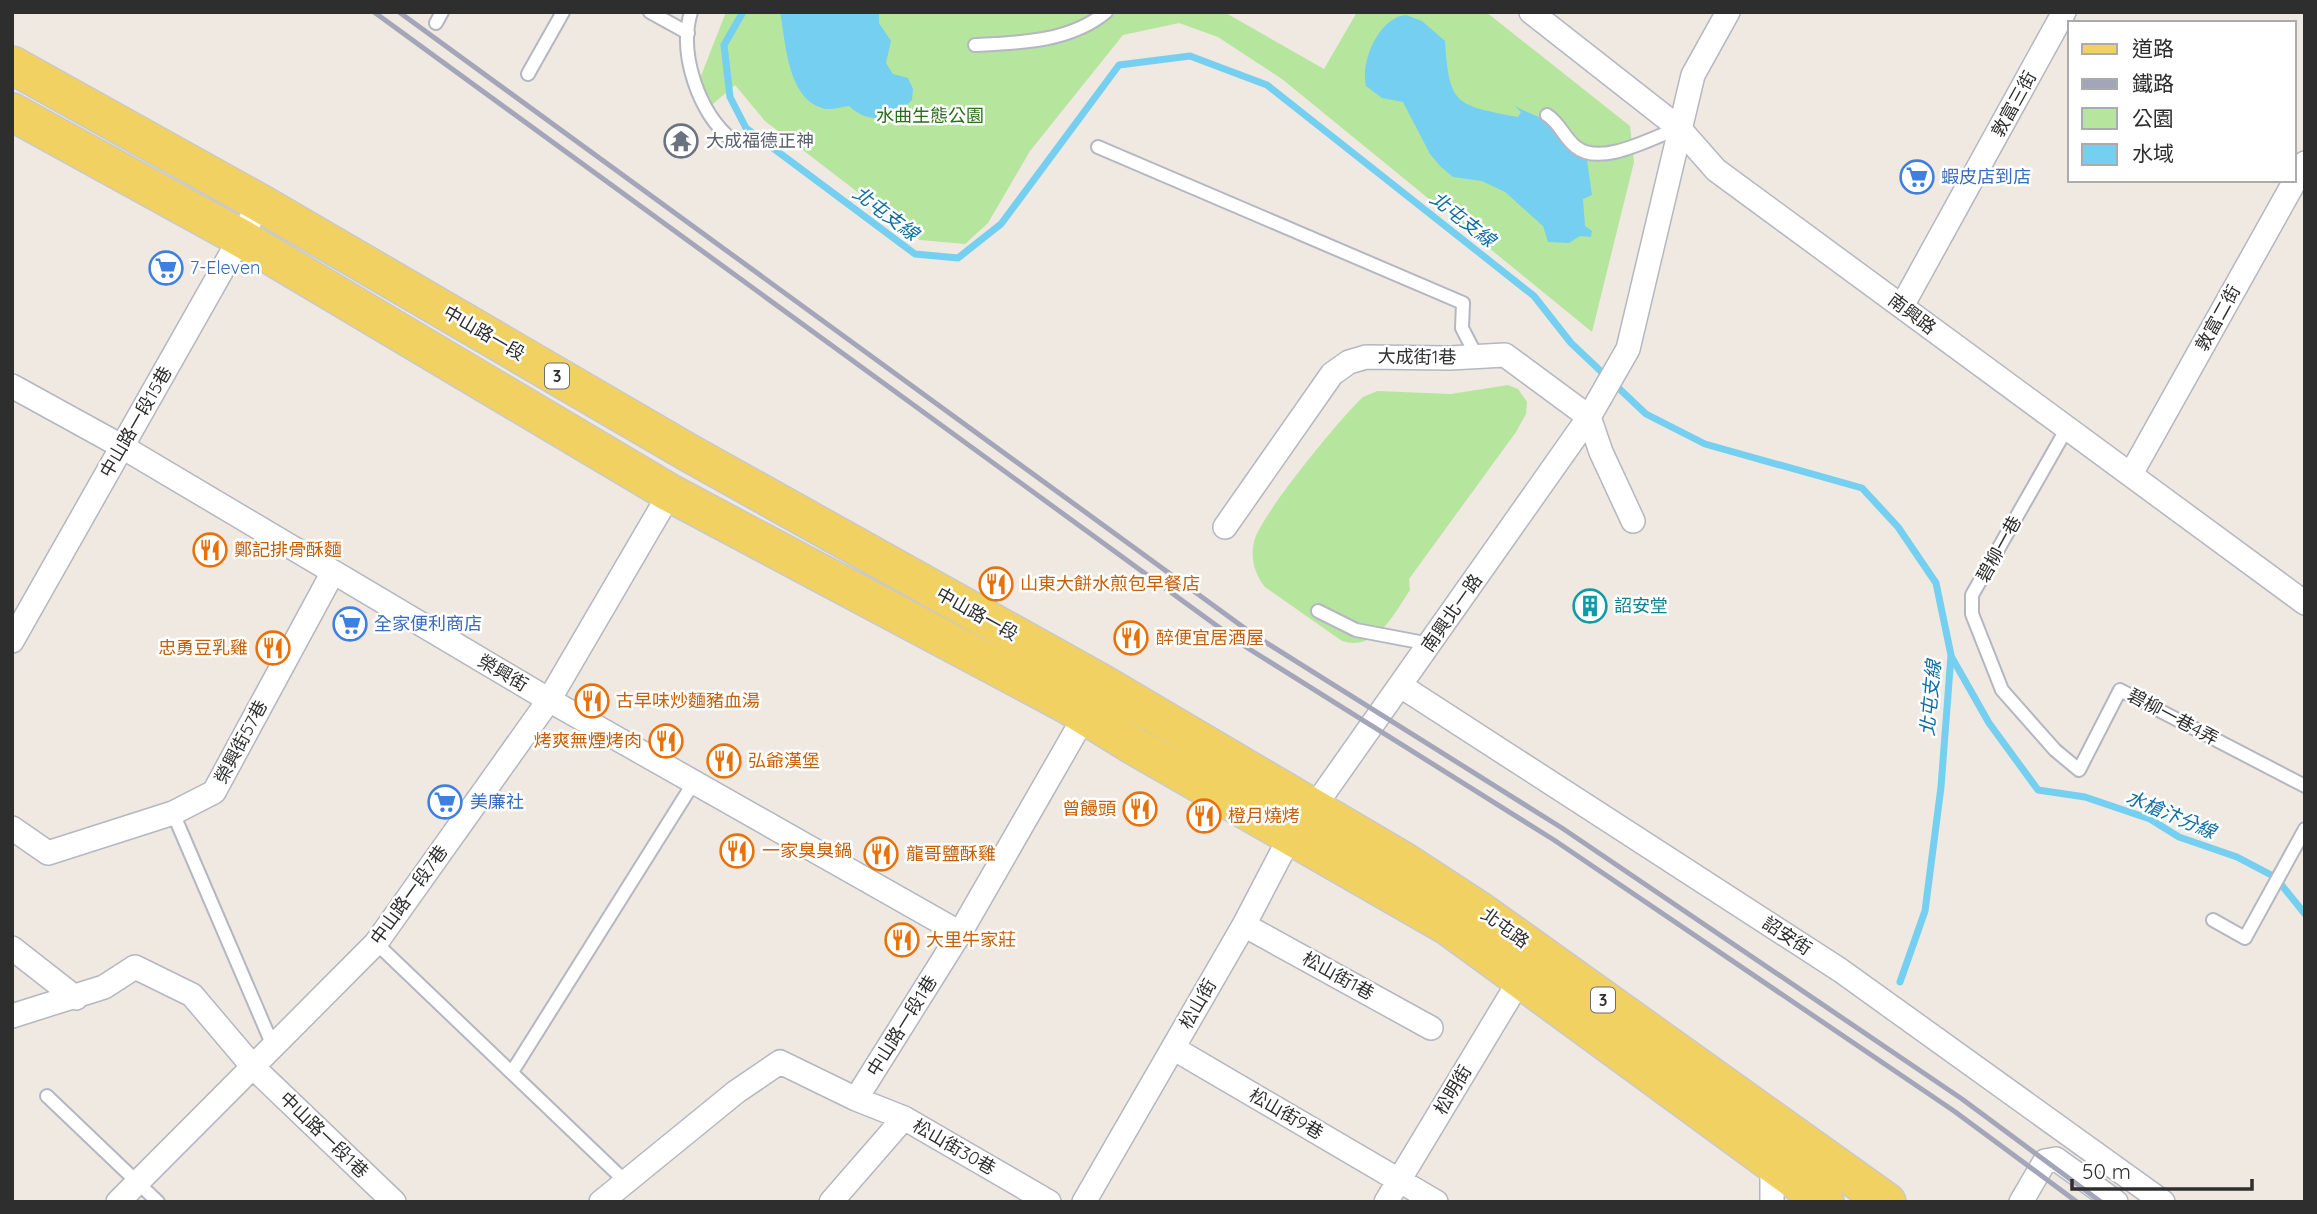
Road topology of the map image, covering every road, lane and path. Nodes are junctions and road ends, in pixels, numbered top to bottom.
1 (563, 12) edge
2 (650, 12) edge
3 (691, 12) edge
4 (1106, 12) edge
5 (1531, 12) edge
6 (1728, 12) edge
7 (2064, 12) edge
8 (688, 33) junction
9 (975, 45) dead end
10 (12, 65) edge
11 (528, 74) dead end
12 (12, 112) edge
13 (1547, 115) dead end
14 (1679, 128) junction
15 (732, 140) dead end
16 (1098, 146) dead end
17 (2305, 163) edge
18 (2296, 179) edge
19 (2294, 182) edge
20 (260, 203) junction
21 (242, 238) junction
22 (1902, 306) junction
23 (1477, 357) junction
24 (12, 386) edge
25 (1589, 417) junction
26 (2067, 428) junction
27 (121, 446) junction
28 (2131, 474) junction
29 (670, 493) junction
30 (1633, 522) dead end
31 (1225, 527) dead end
32 (332, 573) junction
33 (2305, 603) edge
34 (1318, 611) dead end
35 (12, 641) edge
36 (1430, 644) junction
37 (1103, 684) junction
38 (1401, 686) junction
39 (549, 700) junction
40 (1086, 716) junction
41 (2079, 770) joint
42 (694, 782) junction
43 (2305, 786) edge
44 (173, 813) junction
45 (1303, 822) junction
46 (12, 828) edge
47 (2305, 829) edge
48 (2213, 920) dead end
49 (1244, 925) junction
50 (960, 933) junction
51 (376, 943) junction
52 (14, 953) edge
53 (1521, 978) junction
54 (76, 998) junction
55 (12, 1016) edge
56 (1431, 1028) dead end
57 (273, 1046) junction
58 (1173, 1048) junction
59 (254, 1068) junction
60 (512, 1072) junction
61 (47, 1096) dead end
62 (856, 1099) junction
63 (904, 1118) junction
64 (1772, 1164) junction
65 (1398, 1180) junction
66 (137, 1182) junction
67 (626, 1182) junction
68 (118, 1202) edge
69 (158, 1202) edge
70 (394, 1202) edge
71 (601, 1202) edge
72 (831, 1202) edge
73 (1049, 1202) edge
74 (1084, 1202) edge
75 (1386, 1202) edge
76 (1436, 1202) edge
77 (1772, 1202) edge
78 (1825, 1202) edge
79 (1887, 1202) edge
80 (2021, 1202) edge
81 (2116, 1202) edge
82 (2164, 1202) edge

1 - 11 lane
2 - 8 lane
3 - 8 lane
4 - 9 lane
5 - 14 street, 南興路
6 - 14 street
7 - 22 street, 敦富三街
8 - 15 lane
10 - 20 main road, 中山路一段 / 3
12 - 21 main road, 中山路一段 / 3
13 - 14 lane
14 - 22 street, 南興路
14 - 25 street, 南興北一路
16 - 23 lane
17 - 18 street, 敦富二街
19 - 28 street, 敦富二街
20 - 21 street, 中山路一段15巷
20 - 37 main road, 中山路一段 / 3
21 - 27 street, 中山路一段15巷
21 - 29 main road, 中山路一段 / 3
22 - 26 street, 南興路
23 - 25 street, 大成街1巷
23 - 31 street, 大成街1巷
24 - 27 street, 榮興街
25 - 30 street
25 - 36 street, 南興北一路
26 - 28 street, 南興路
26 - 41 lane, 碧柳一巷
27 - 32 street, 榮興街
27 - 35 street, 中山路一段15巷
28 - 33 street, 南興路
29 - 39 street, 中山路一段7巷
29 - 40 main road, 中山路一段 / 3
32 - 39 street, 榮興街
32 - 44 street, 榮興街57巷
34 - 36 lane
36 - 38 street, 南興北一路
37 - 40 street, 中山路一段1巷
37 - 45 main road, 北屯路 / 3
38 - 45 street, 南興北一路
38 - 82 street, 詔安街
39 - 42 street, 榮興街
39 - 51 street, 中山路一段7巷
40 - 45 main road, 北屯路 / 3
40 - 50 street, 中山路一段1巷
41 - 43 lane, 碧柳一巷4弄
42 - 50 street, 榮興街
42 - 60 lane
44 - 46 street, 榮興街57巷
44 - 57 lane
45 - 49 street, 松山街
45 - 53 main road, 北屯路 / 3
45 - 79 main road, 北屯路 / 3
47 - 48 lane
49 - 56 street, 松山街1巷
49 - 58 street, 松山街
50 - 62 street, 中山路一段1巷
51 - 57 street, 中山路一段7巷
51 - 60 lane
52 - 54 street
53 - 64 main road, 北屯路 / 3
53 - 65 street, 松明街
54 - 55 street
54 - 59 street, 中山路一段1巷
57 - 59 street, 中山路一段7巷
58 - 65 street, 松山街9巷
58 - 74 street, 松山街
59 - 66 street, 中山路一段7巷
59 - 70 street, 中山路一段1巷
60 - 67 lane
61 - 66 lane
62 - 63 street, 松山街30巷
62 - 67 street
63 - 72 street
63 - 73 street, 松山街30巷
64 - 77 street
64 - 78 main road, 北屯路 / 3
65 - 75 street, 松明街
65 - 76 street, 松山街9巷
66 - 68 street, 中山路一段7巷
66 - 69 lane
67 - 71 street
80 - 81 street

